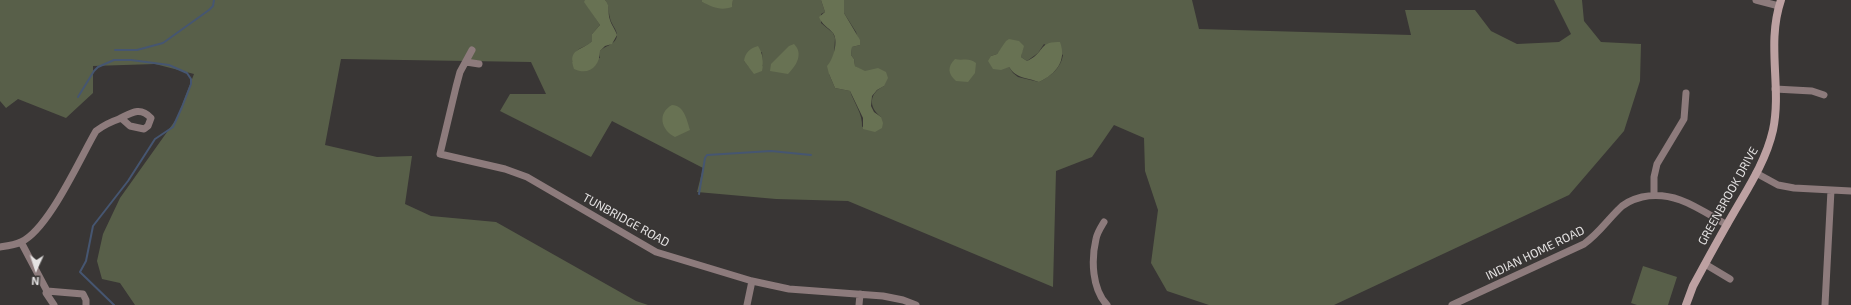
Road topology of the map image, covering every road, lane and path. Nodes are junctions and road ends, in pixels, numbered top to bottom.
1 (1756, 0) edge
2 (1780, 3) edge
3 (472, 50) dead end
4 (466, 62) junction
5 (479, 64) dead end
6 (1775, 89) junction
7 (1686, 93) dead end
8 (1824, 95) dead end
9 (121, 118) dead end
10 (1756, 174) junction
11 (1831, 190) junction
12 (1851, 191) edge
13 (1654, 194) junction
14 (1104, 222) dead end
15 (1727, 224) junction
16 (21, 242) junction
17 (0, 247) edge
18 (1704, 264) junction
19 (1730, 279) dead end
20 (752, 281) junction
21 (47, 291) junction
22 (860, 294) junction
23 (54, 305) edge
24 (86, 305) edge
25 (747, 305) edge
26 (859, 305) edge
27 (916, 305) edge
28 (1107, 305) edge
29 (1452, 305) edge
30 (1686, 305) edge
31 (1825, 305) edge

1 - 2 street
2 - 6 street, GREENBROOK DRIVE
3 - 4 street, TUNBRIDGE ROAD
4 - 5 street
4 - 20 street, TUNBRIDGE ROAD
6 - 8 street
6 - 10 street, GREENBROOK DRIVE
7 - 13 street
9 - 16 street
10 - 11 street
10 - 15 street, GREENBROOK DRIVE
11 - 12 street
11 - 31 street
13 - 15 street, INDIAN HOME ROAD
13 - 29 street, INDIAN HOME ROAD
14 - 28 street
15 - 18 street, GREENBROOK DRIVE
16 - 17 street
16 - 21 street
18 - 19 street
18 - 30 street, GREENBROOK DRIVE
20 - 22 street, TUNBRIDGE ROAD
20 - 25 street
21 - 23 street
21 - 24 street
22 - 26 street
22 - 27 street, TUNBRIDGE ROAD

